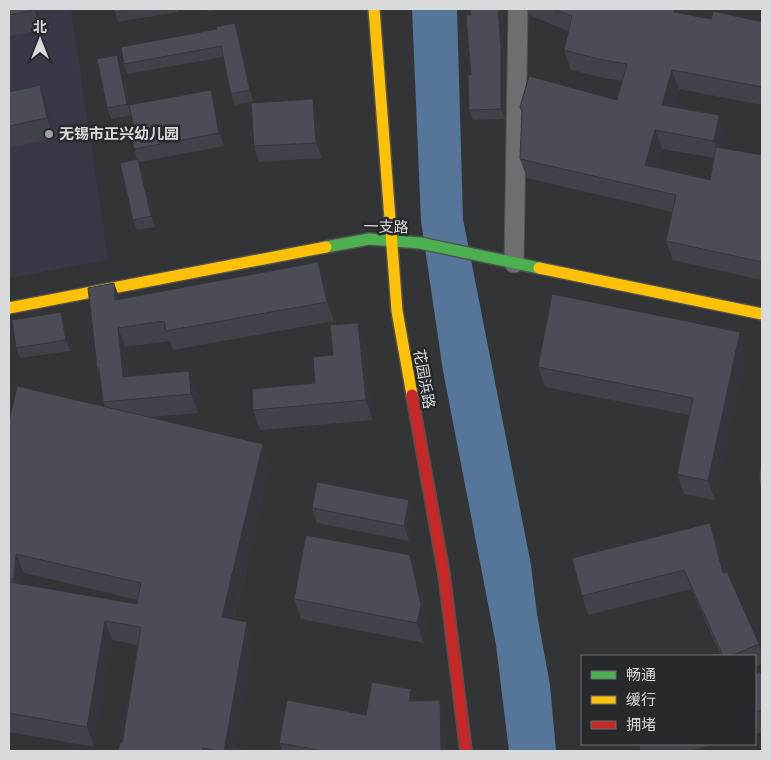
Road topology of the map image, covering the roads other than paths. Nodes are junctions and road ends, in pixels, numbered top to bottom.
1 (374, 9) edge
2 (518, 9) edge
3 (390, 240) junction
4 (514, 263) junction
5 (9, 308) edge
6 (762, 314) edge
7 (466, 751) edge

1 - 3 street, 花园浜路
2 - 4 street
3 - 4 street, 一支路
3 - 5 street, 一支路
3 - 7 street, 花园浜路
4 - 6 street, 一支路

